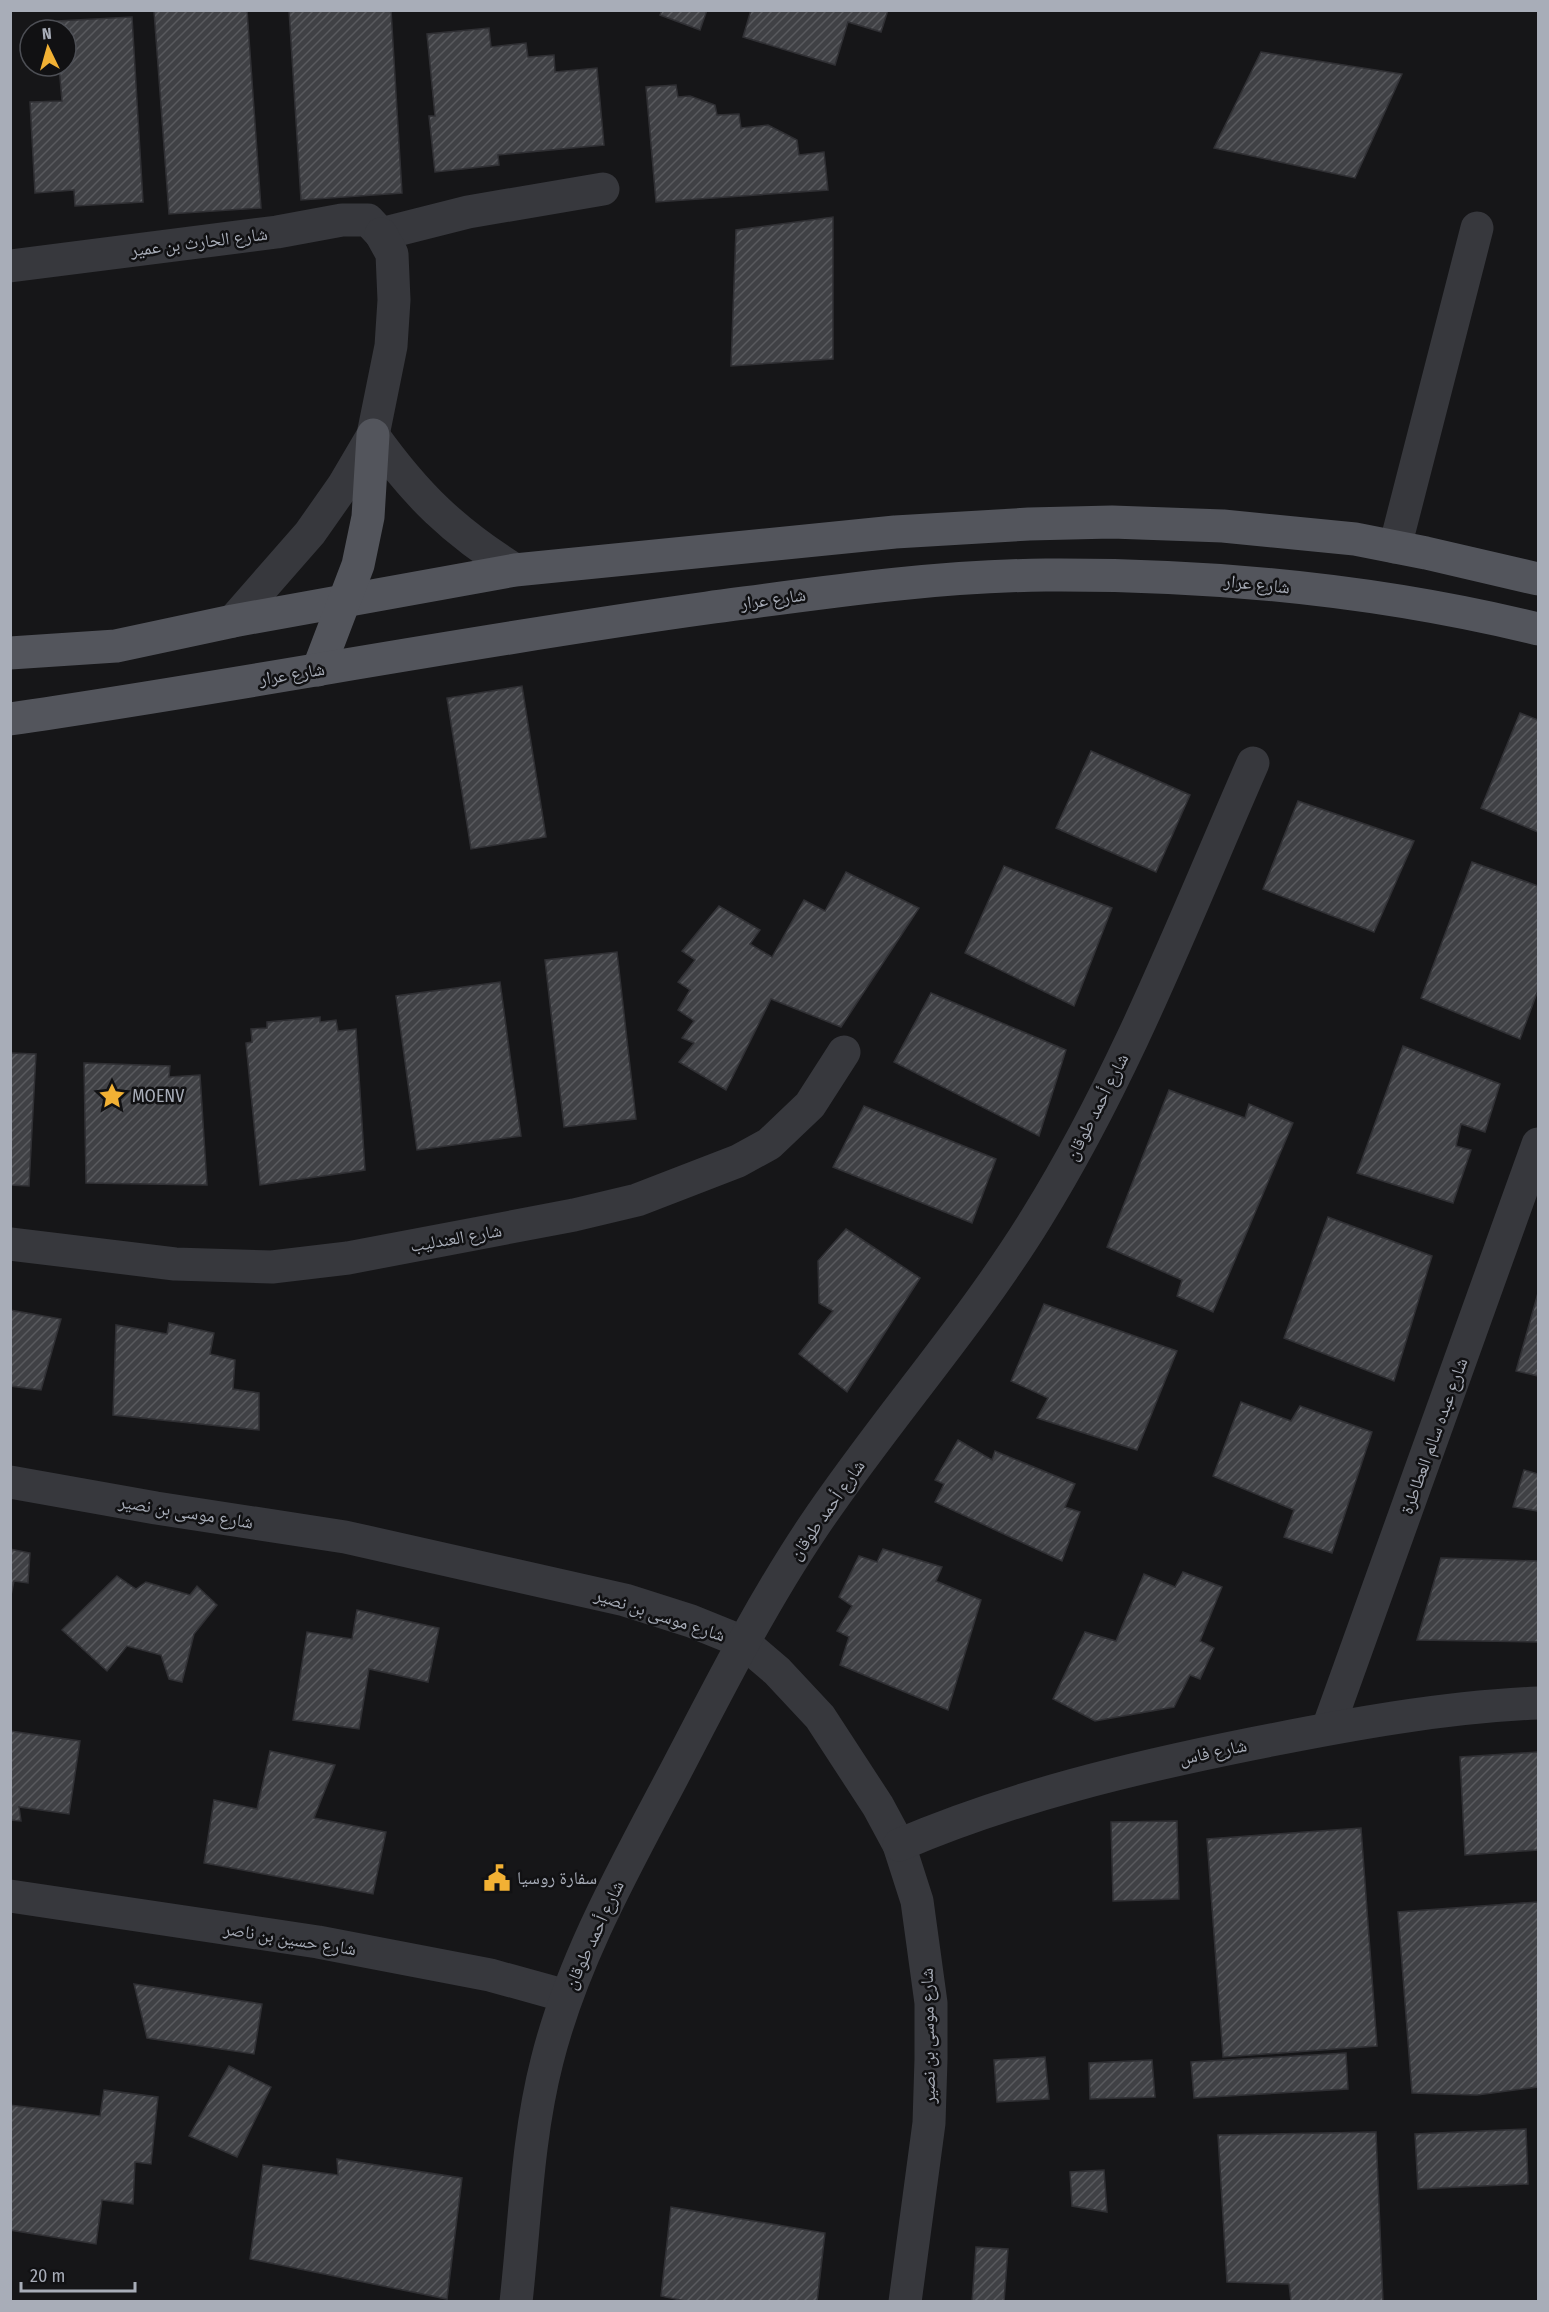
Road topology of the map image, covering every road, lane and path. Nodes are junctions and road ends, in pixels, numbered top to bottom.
1 (603, 189) dead end
2 (1477, 228) dead end
3 (381, 234) junction
4 (10, 266) edge
5 (373, 435) junction
6 (1395, 547) junction
7 (515, 570) junction
8 (1539, 579) edge
9 (346, 601) junction
10 (233, 621) junction
11 (1539, 629) edge
12 (10, 653) edge
13 (318, 670) junction
14 (10, 719) edge
15 (1253, 763) dead end
16 (844, 1052) dead end
17 (1539, 1144) edge
18 (10, 1244) edge
19 (10, 1482) edge
20 (743, 1642) junction
21 (1539, 1703) edge
22 (1328, 1728) junction
23 (899, 1845) junction
24 (10, 1896) edge
25 (566, 1996) junction
26 (516, 2301) edge
27 (905, 2301) edge

1 - 3 street
2 - 6 street
3 - 4 street, شارع الحارث بن عمير
3 - 5 street
5 - 7 street
5 - 9 main road
5 - 10 street
6 - 7 main road
6 - 8 main road
7 - 9 main road
9 - 10 main road
9 - 13 main road
10 - 12 main road
11 - 13 main road, شارع عرار
13 - 14 main road, شارع عرار
15 - 20 street, شارع أحمد طوقان
16 - 18 street, شارع العندليب
17 - 22 street, شارع عبده سالم العطاطرة
19 - 20 street, شارع موسى بن نصير
20 - 23 street, شارع موسى بن نصير
20 - 25 street, شارع أحمد طوقان
21 - 22 street, شارع فاس
22 - 23 street, شارع فاس
23 - 27 street, شارع موسى بن نصير
24 - 25 street, شارع حسين بن ناصر
25 - 26 street, شارع أحمد طوقان

